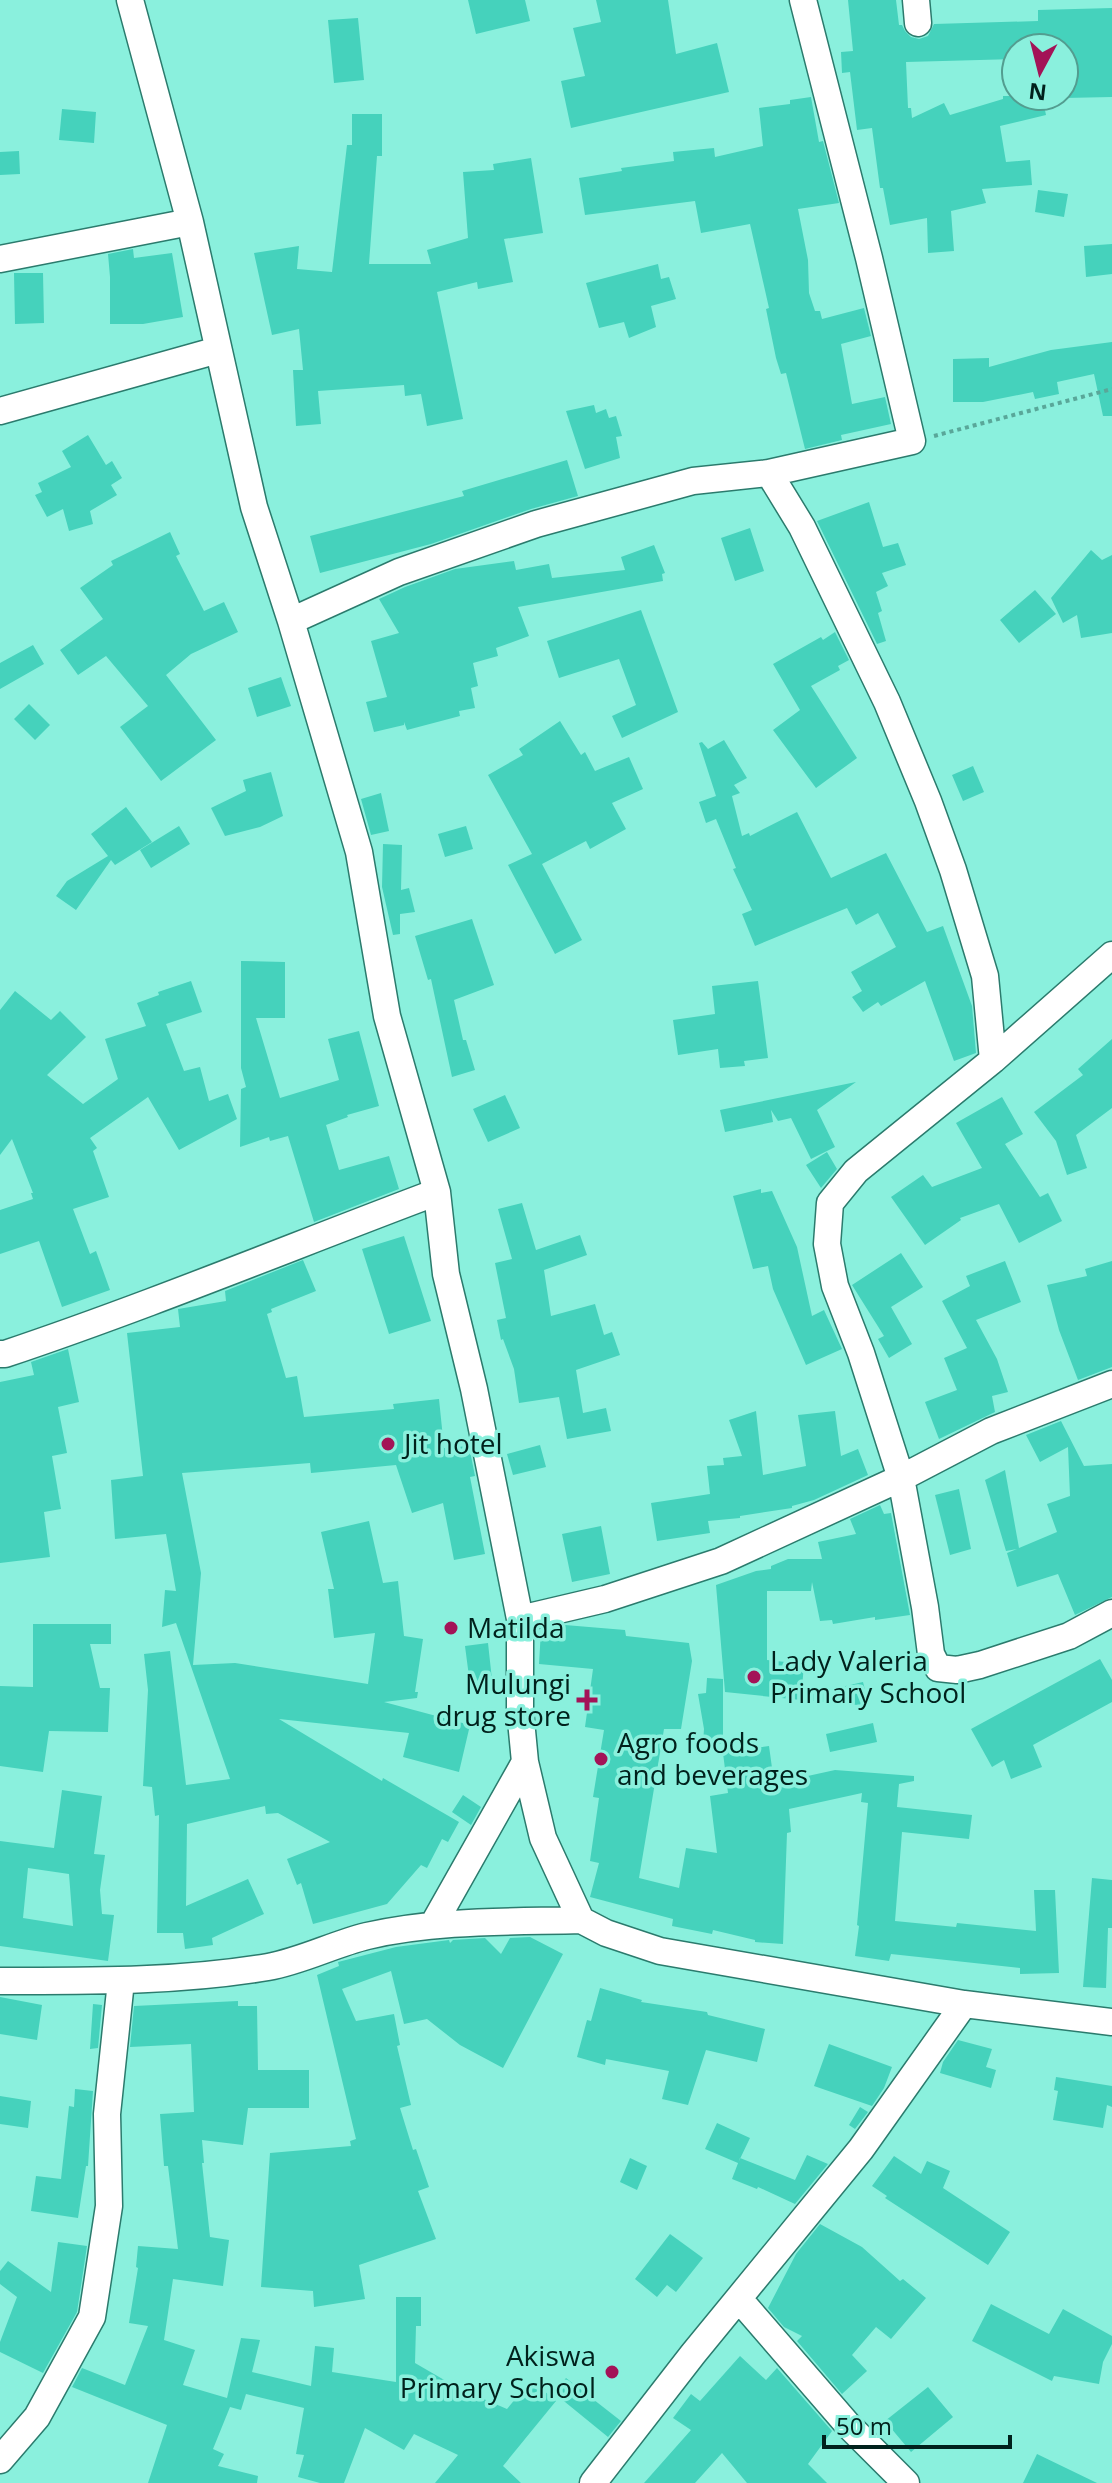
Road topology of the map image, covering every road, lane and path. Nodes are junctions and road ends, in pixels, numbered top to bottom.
1 (130, 0) edge
2 (803, 0) edge
3 (190, 222) junction
4 (0, 259) edge
5 (218, 350) junction
6 (1112, 389) edge
7 (0, 411) edge
8 (912, 441) junction
9 (769, 473) junction
10 (291, 621) junction
11 (1112, 955) edge
12 (993, 1060) junction
13 (437, 1192) junction
14 (0, 1354) edge
15 (1112, 1384) edge
16 (901, 1478) junction
17 (1112, 1613) edge
18 (520, 1619) junction
19 (525, 1762) junction
20 (581, 1920) junction
21 (433, 1925) junction
22 (0, 1981) edge
23 (121, 1981) junction
24 (964, 2004) junction
25 (1112, 2022) edge
26 (739, 2299) junction
27 (0, 2460) edge
28 (593, 2483) edge
29 (906, 2483) edge

1 - 3 street
2 - 8 street
3 - 4 street
3 - 5 street
5 - 7 street
5 - 10 street
6 - 8 path
8 - 9 street
9 - 10 street
9 - 12 street
10 - 13 street
11 - 12 street
12 - 16 street
13 - 14 street
13 - 18 street
15 - 16 street
16 - 17 street
16 - 18 street
18 - 19 street
19 - 20 street
19 - 21 street
20 - 21 street
20 - 24 street
21 - 23 street
22 - 23 street
23 - 27 street
24 - 25 street
24 - 26 street
26 - 28 street
26 - 29 street

